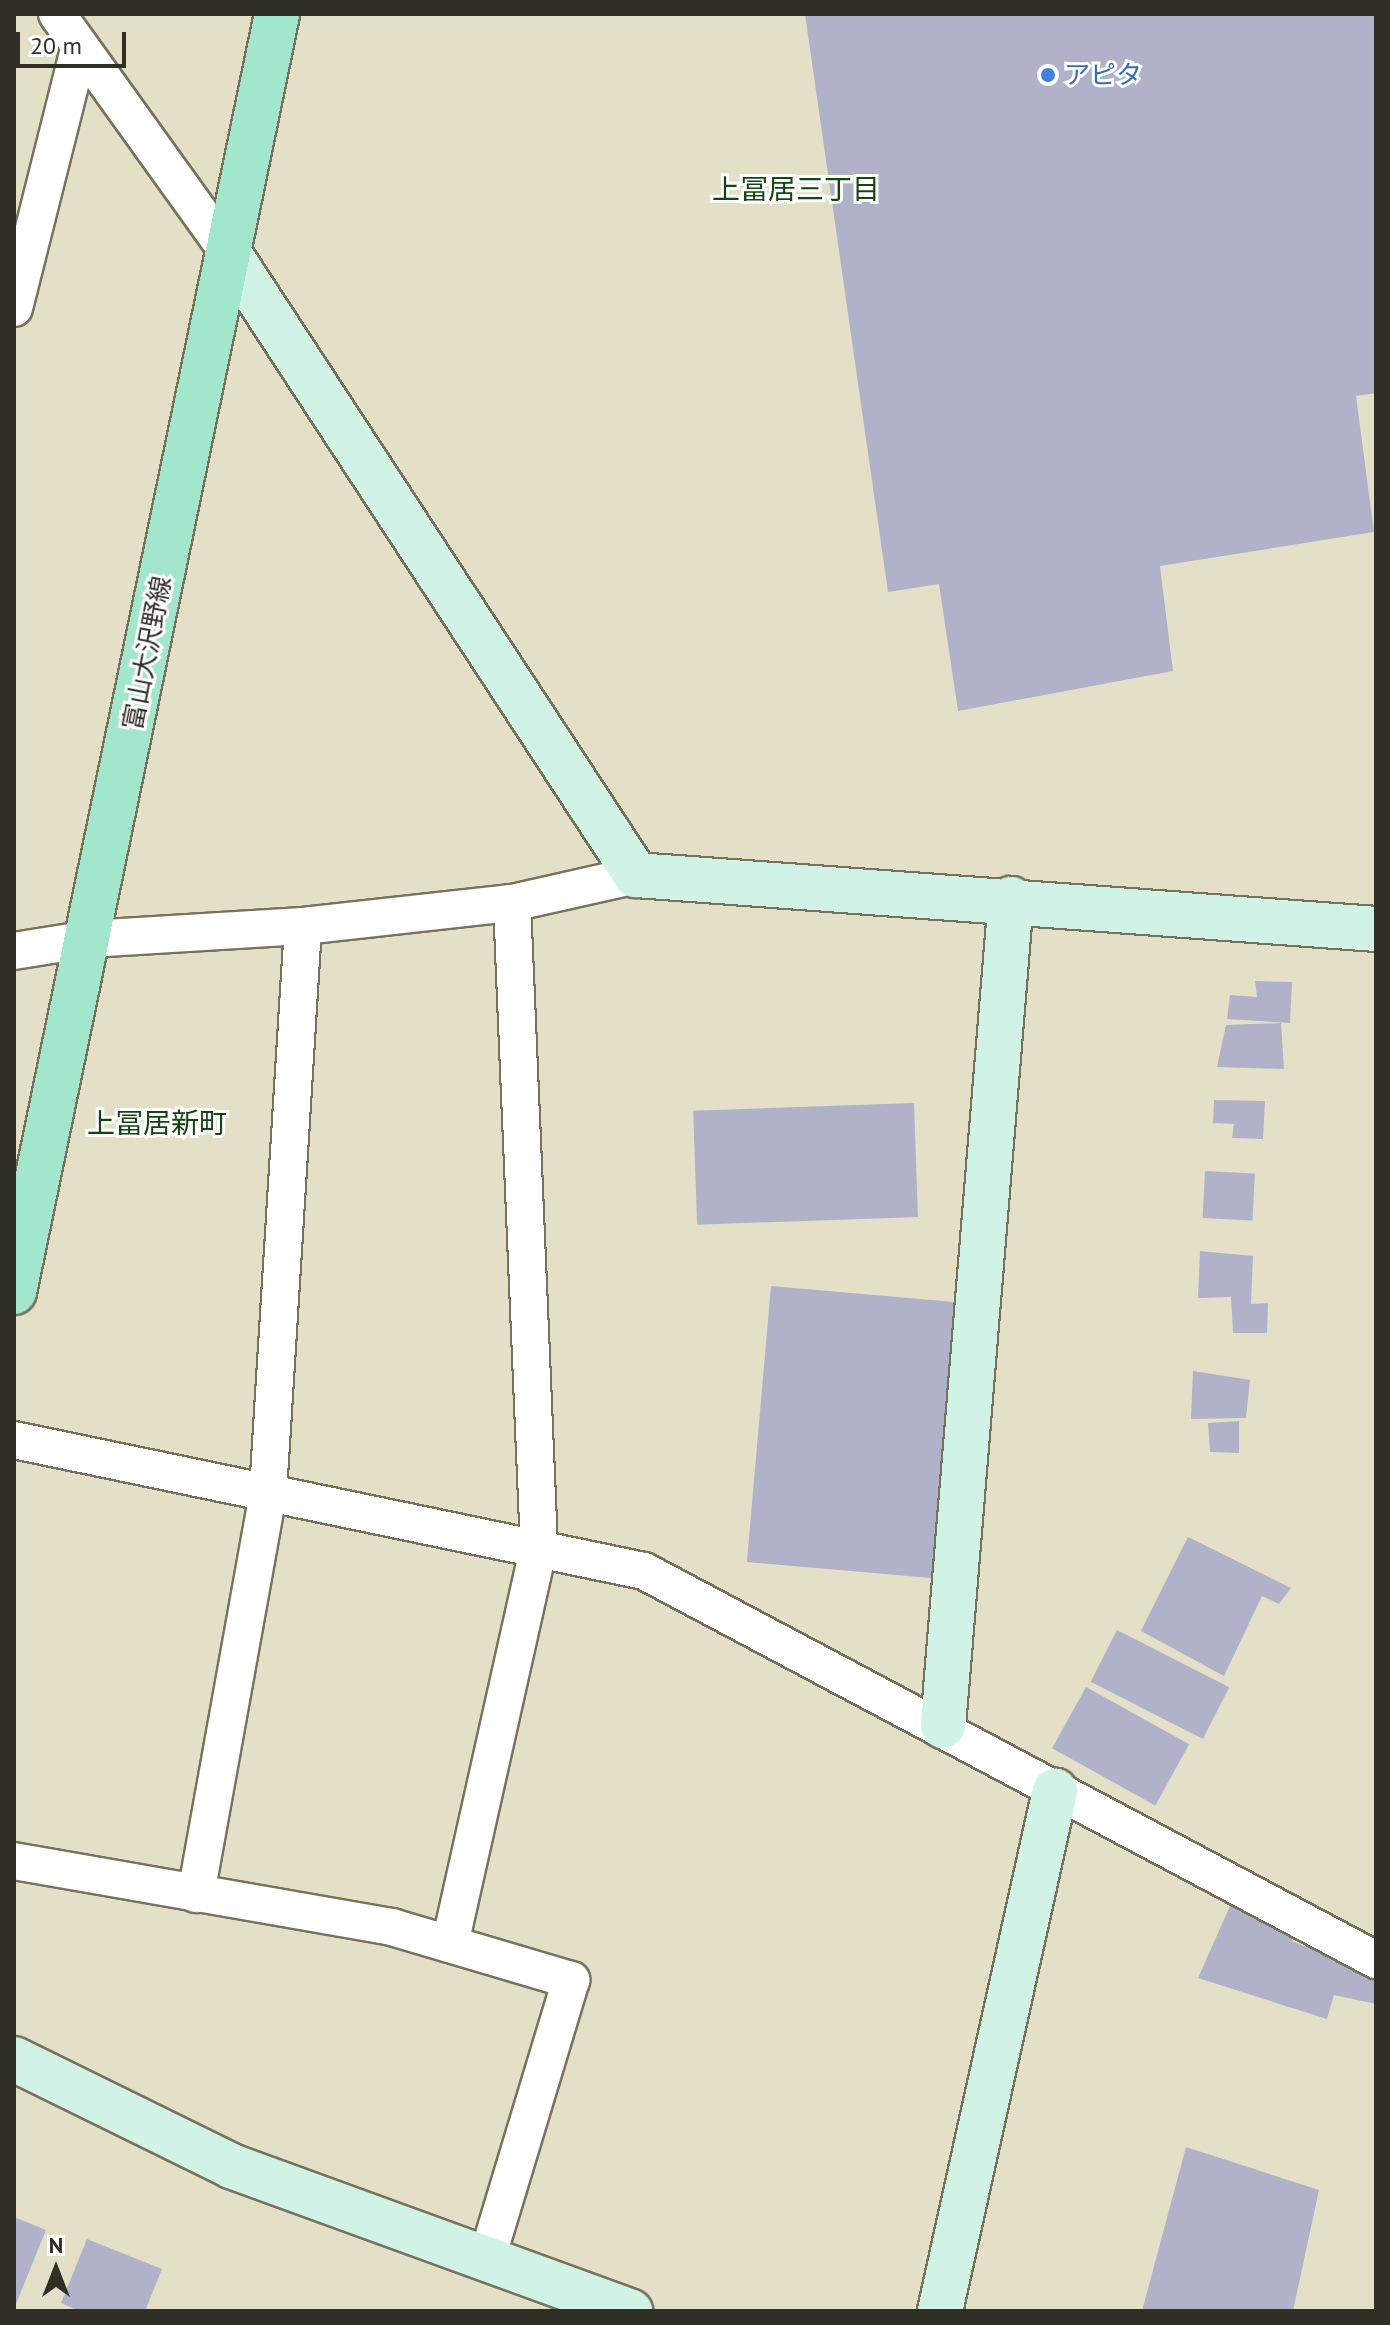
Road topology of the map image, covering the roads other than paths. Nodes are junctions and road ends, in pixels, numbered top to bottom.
1 (57, 14) edge
2 (277, 14) edge
3 (80, 46) junction
4 (228, 252) junction
5 (14, 308) edge
6 (636, 875) junction
7 (1011, 899) junction
8 (512, 903) junction
9 (303, 926) junction
10 (1376, 929) edge
11 (89, 939) junction
12 (14, 951) edge
13 (14, 1292) edge
14 (14, 1440) edge
15 (268, 1492) junction
16 (539, 1547) junction
17 (943, 1726) junction
18 (1055, 1791) junction
19 (14, 1861) edge
20 (196, 1894) junction
21 (450, 1944) junction
22 (1376, 1960) edge
23 (14, 2059) edge
24 (487, 2258) junction
25 (630, 2311) edge
26 (940, 2311) edge

1 - 3 street
2 - 4 main road, 富山大沢野線
3 - 4 street
3 - 5 street
4 - 6 street
4 - 11 main road, 富山大沢野線
6 - 7 street
6 - 8 street
7 - 10 street
7 - 17 street
8 - 9 street
8 - 16 street
9 - 11 street
9 - 15 street
11 - 12 street
11 - 13 main road, 富山大沢野線
14 - 15 street
15 - 16 street
15 - 20 street
16 - 17 street
16 - 21 street
17 - 18 street
18 - 22 street
18 - 26 street
19 - 20 street
20 - 21 street
21 - 24 street
23 - 24 street
24 - 25 street

